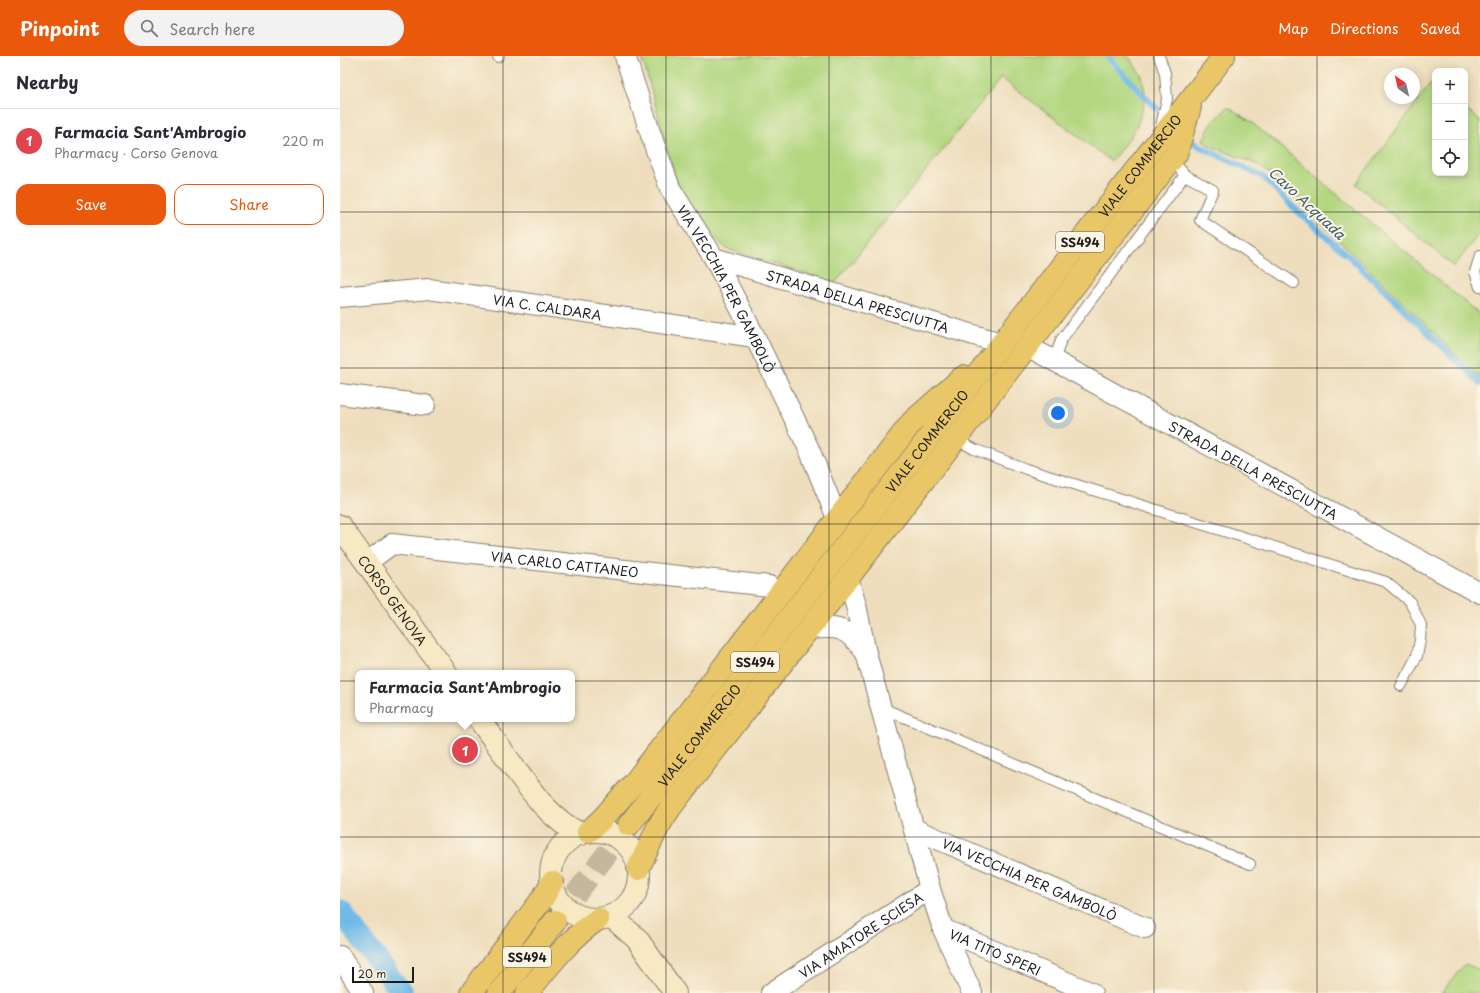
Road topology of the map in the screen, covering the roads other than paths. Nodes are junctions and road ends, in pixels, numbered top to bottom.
1 (624, 56) edge
2 (1160, 56) edge
3 (1224, 56) edge
4 (1182, 105) junction
5 (1178, 163) junction
6 (1480, 256) edge
7 (714, 258) junction
8 (1294, 283) dead end
9 (1480, 287) edge
10 (340, 297) edge
11 (755, 337) junction
12 (1001, 343) junction
13 (1027, 346) junction
14 (1054, 361) junction
15 (340, 394) edge
16 (425, 406) dead end
17 (956, 438) junction
18 (838, 518) junction
19 (340, 526) edge
20 (366, 563) junction
21 (848, 578) junction
22 (769, 586) dead end
23 (1480, 593) edge
24 (808, 629) junction
25 (866, 653) junction
26 (444, 670) edge
27 (1401, 686) dead end
28 (880, 707) junction
29 (481, 722) edge
30 (538, 801) junction
31 (629, 825) tunnel mouth
32 (914, 830) junction
33 (584, 833) junction
34 (556, 855) junction
35 (1250, 864) dead end
36 (638, 869) junction
37 (552, 882) junction
38 (930, 889) junction
39 (612, 913) junction
40 (555, 921) tunnel mouth
41 (1145, 928) dead end
42 (943, 929) junction
43 (340, 956) edge
44 (363, 993) edge
45 (471, 993) edge
46 (499, 993) edge
47 (528, 993) edge
48 (675, 993) edge
49 (771, 993) edge
50 (972, 993) edge
51 (1092, 993) edge

1 - 7 street, VIA VECCHIA PER GAMBOLÒ
2 - 4 lane
3 - 4 main road, VIALE COMMERCIO / SS494
4 - 5 main road
4 - 12 main road, VIALE COMMERCIO / SS494
5 - 8 lane
5 - 13 main road
5 - 14 lane
6 - 9 lane
7 - 11 street, VIA VECCHIA PER GAMBOLÒ
7 - 12 street, STRADA DELLA PRESCIUTTA
10 - 11 street, VIA C. CALDARA
11 - 18 street, VIA VECCHIA PER GAMBOLÒ
12 - 18 main road
12 - 31 main road, VIALE COMMERCIO / SS494
13 - 14 street, STRADA DELLA PRESCIUTTA
13 - 17 main road
14 - 23 street, STRADA DELLA PRESCIUTTA
15 - 16 street
17 - 21 main road
17 - 27 lane
18 - 33 main road
19 - 20 main road, CORSO GENOVA
20 - 22 street, VIA CARLO CATTANEO
20 - 26 main road, CORSO GENOVA
21 - 24 main road
21 - 25 street, VIA VECCHIA PER GAMBOLÒ
24 - 25 street, VIA VECCHIA PER GAMBOLÒ
24 - 36 main road
25 - 28 street, VIA VECCHIA PER GAMBOLÒ
28 - 32 street, VIA VECCHIA PER GAMBOLÒ
28 - 35 lane
29 - 30 main road
30 - 33 main road
30 - 34 main road
32 - 38 street, VIA VECCHIA PER GAMBOLÒ
32 - 41 street, VIA VECCHIA PER GAMBOLÒ
33 - 34 main road
33 - 36 main road
34 - 37 main road
36 - 39 main road
37 - 39 main road
37 - 45 main road
38 - 42 street, VIA VECCHIA PER GAMBOLÒ
38 - 49 street, VIA AMATORE SCIESA
39 - 47 main road
39 - 48 main road
40 - 46 main road, SS494
42 - 50 street, VIA VECCHIA PER GAMBOLÒ
42 - 51 street, VIA TITO SPERI
43 - 44 street

